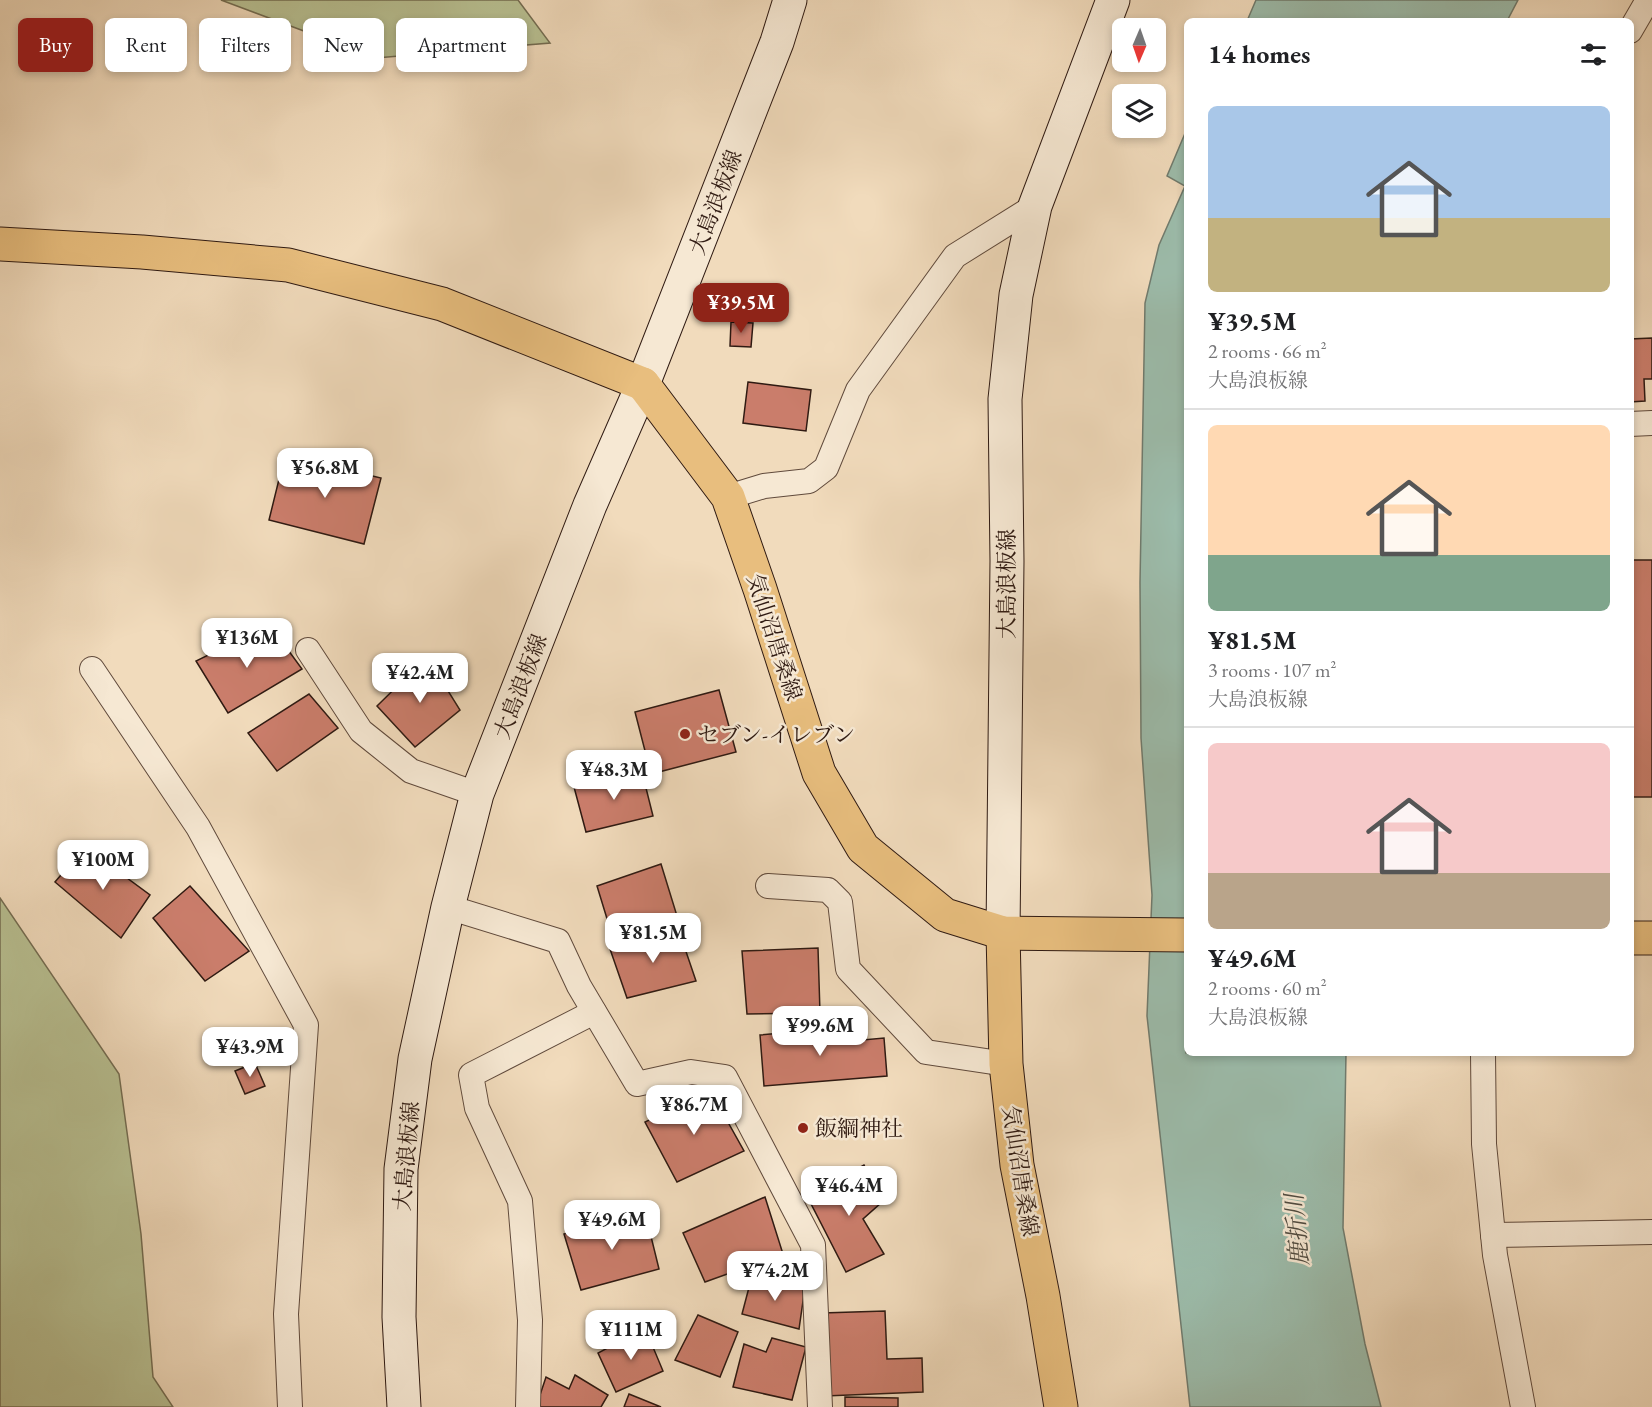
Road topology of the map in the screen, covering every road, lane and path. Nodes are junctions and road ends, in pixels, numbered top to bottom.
1 (790, 0) edge
2 (1648, 0) edge
3 (1108, 2) edge
4 (1634, 24) edge
5 (1035, 207) junction
6 (0, 244) edge
7 (39, 246) junction
8 (0, 252) edge
9 (643, 384) junction
10 (1634, 423) edge
11 (1652, 423) edge
12 (728, 497) junction
13 (308, 650) dead end
14 (92, 669) dead end
15 (477, 794) junction
16 (768, 886) dead end
17 (448, 907) junction
18 (1003, 933) junction
19 (1184, 935) edge
20 (1634, 938) edge
21 (1652, 938) edge
22 (594, 1012) junction
23 (1483, 1056) edge
24 (1006, 1064) junction
25 (1652, 1232) edge
26 (1493, 1235) junction
27 (290, 1407) edge
28 (404, 1407) edge
29 (528, 1407) edge
30 (820, 1407) edge
31 (1061, 1407) edge
32 (1523, 1407) edge

1 - 9 main road, 大島浪板線
2 - 4 street
3 - 5 main road, 大島浪板線
5 - 12 street
5 - 18 main road, 大島浪板線
6 - 7 main road
7 - 8 main road
7 - 9 main road
9 - 12 main road, 気仙沼唐桑線
9 - 15 main road, 大島浪板線
10 - 11 street
12 - 18 main road, 気仙沼唐桑線
13 - 15 street
14 - 27 street
15 - 17 main road, 大島浪板線
16 - 24 street
17 - 22 street
17 - 28 main road, 大島浪板線
18 - 19 main road, 気仙沼唐桑線
18 - 24 main road, 気仙沼唐桑線
20 - 21 main road
22 - 29 street
22 - 30 street
23 - 26 street
24 - 31 main road, 気仙沼唐桑線
25 - 26 street
26 - 32 street

